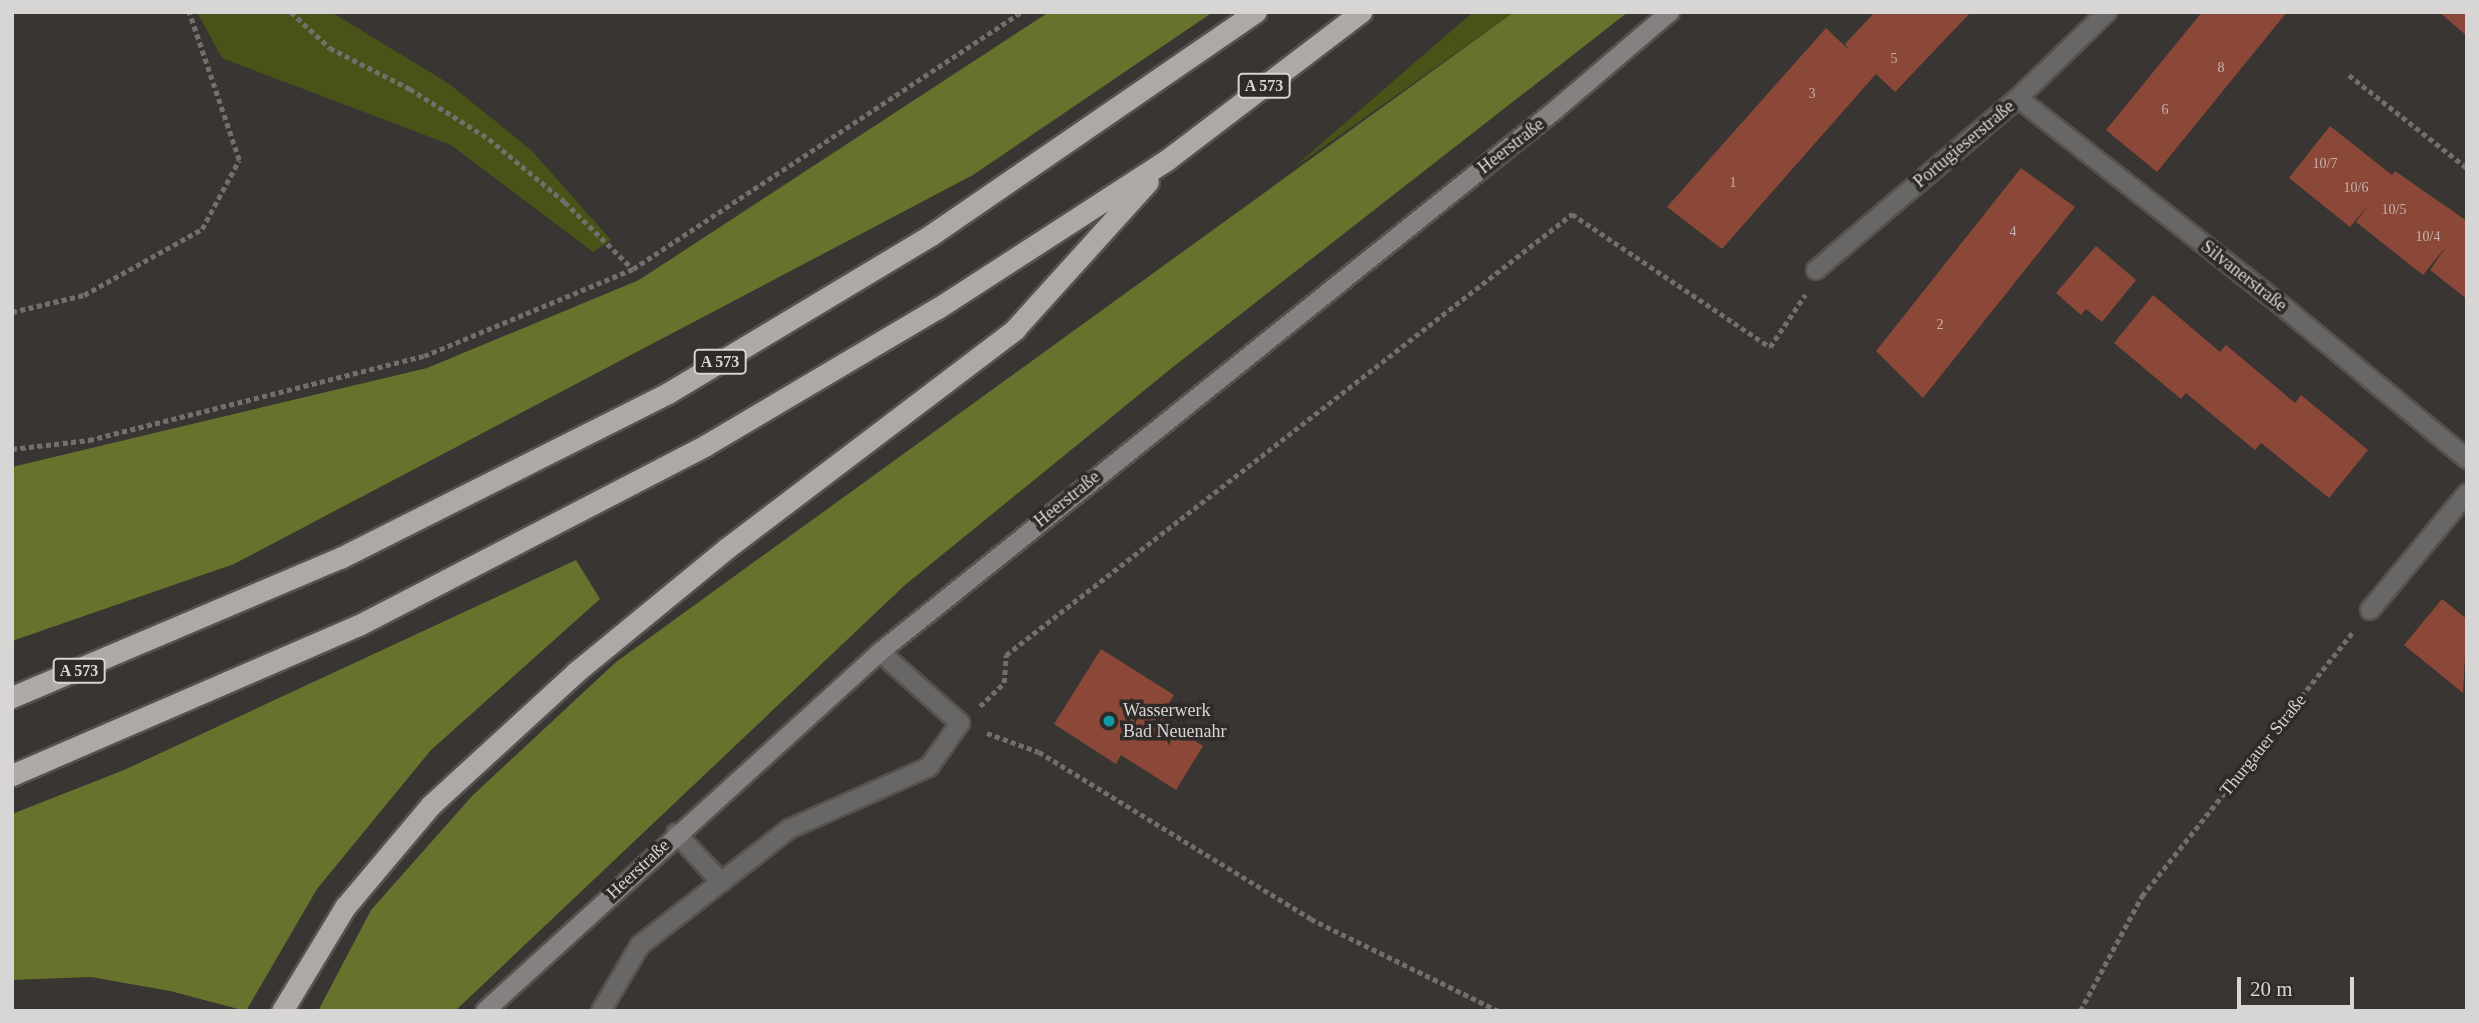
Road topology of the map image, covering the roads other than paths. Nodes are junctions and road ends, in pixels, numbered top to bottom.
1 (1256, 12) edge
2 (1361, 12) edge
3 (1670, 12) edge
4 (2106, 12) edge
5 (2018, 98) junction
6 (1168, 159) junction
7 (1816, 270) road end
8 (2467, 459) edge
9 (2467, 493) edge
10 (2370, 610) road end
11 (880, 652) junction
12 (12, 697) edge
13 (12, 775) edge
14 (676, 834) junction
15 (721, 882) junction
16 (282, 1011) edge
17 (485, 1011) edge
18 (601, 1011) edge

1 - 12 highway, A 573
2 - 6 highway, A 573
3 - 11 main road, Heerstraße
4 - 5 street, Portugieserstraße
5 - 7 street, Portugieserstraße
5 - 8 street, Silvanerstraße
6 - 13 highway, A 573
6 - 16 highway, A 573
9 - 10 street
11 - 14 main road, Heerstraße
11 - 15 street
14 - 15 street
14 - 17 main road, Heerstraße
15 - 18 street

